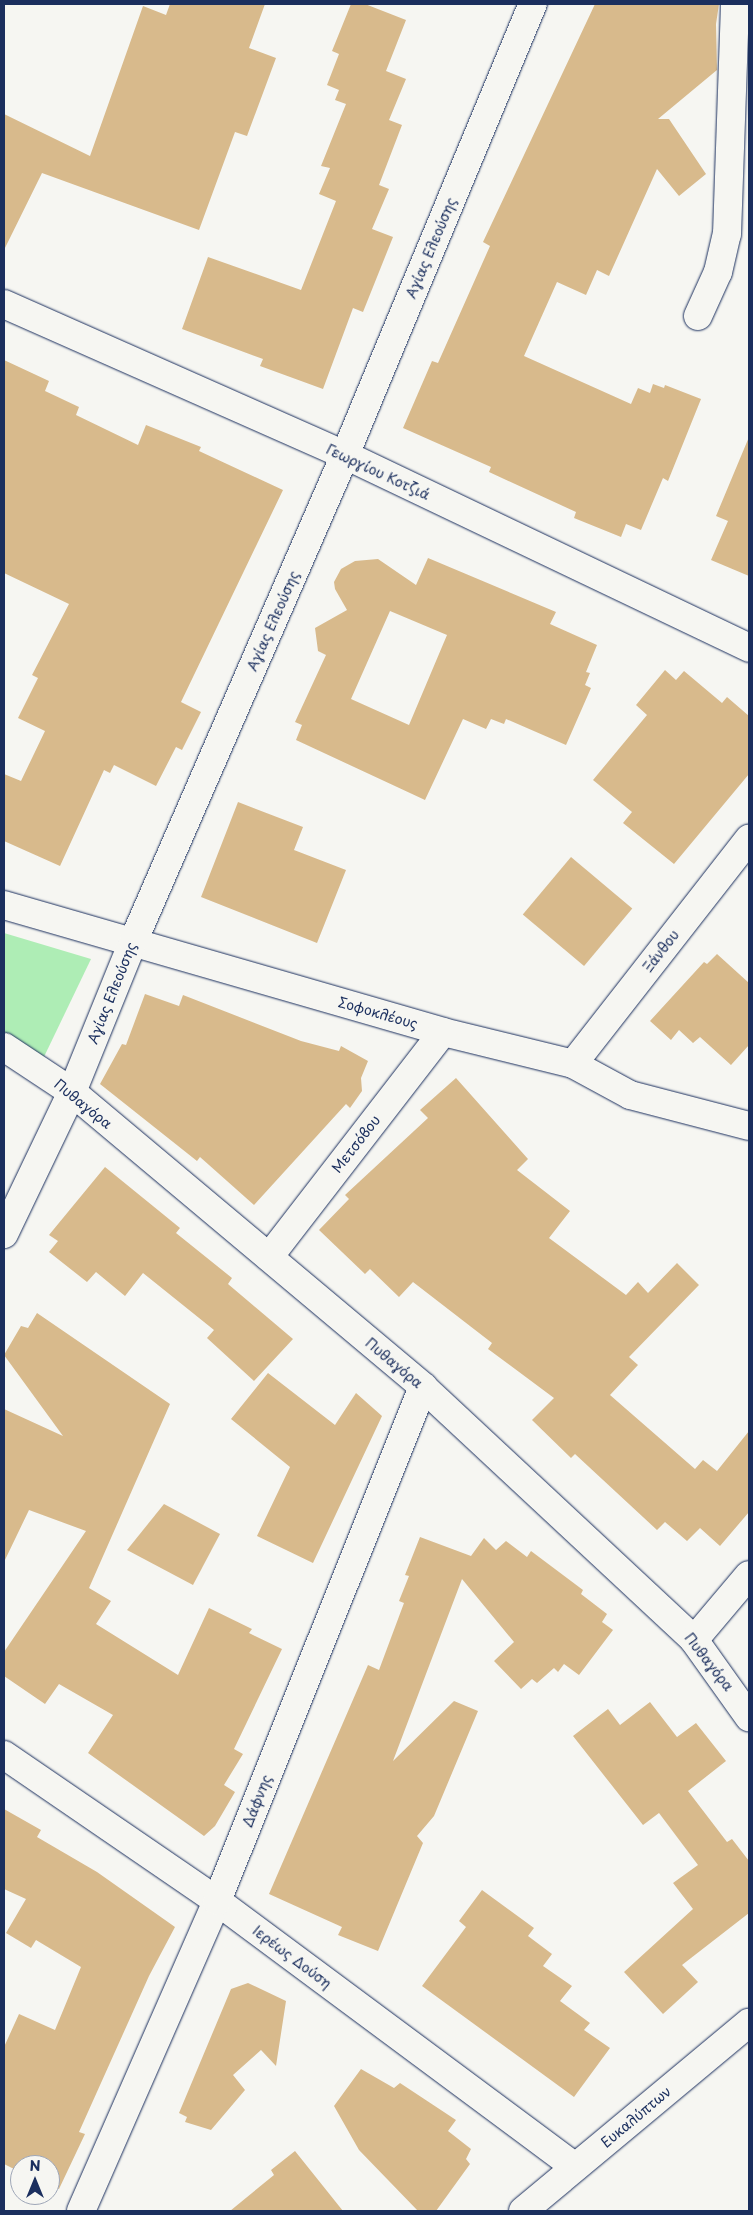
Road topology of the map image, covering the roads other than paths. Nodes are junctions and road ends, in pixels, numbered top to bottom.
1 (533, 4) edge
2 (735, 4) edge
3 (4, 304) edge
4 (698, 316) dead end
5 (345, 455) junction
6 (749, 648) edge
7 (749, 839) edge
8 (4, 905) edge
9 (133, 942) junction
10 (443, 1032) junction
11 (4, 1047) edge
12 (573, 1064) junction
13 (72, 1092) junction
14 (749, 1126) edge
15 (4, 1234) edge
16 (268, 1257) junction
17 (423, 1387) junction
18 (749, 1575) edge
19 (694, 1640) junction
20 (749, 1717) edge
21 (4, 1755) edge
22 (217, 1901) junction
23 (749, 2023) edge
24 (574, 2167) junction
25 (81, 2211) edge
26 (523, 2211) edge

1 - 5 street, Αγίας Ελεούσης
2 - 4 street
3 - 5 street, Γεωργίου Κοτζιά
5 - 6 street, Γεωργίου Κοτζιά
5 - 9 street, Αγίας Ελεούσης
7 - 12 street, Ξάνθου
8 - 9 street, Σοφοκλέους
9 - 10 street, Σοφοκλέους
9 - 13 street, Αγίας Ελεούσης
10 - 12 street, Σοφοκλέους
10 - 16 street, Μετσόβου
11 - 13 street, Πυθαγόρα
12 - 14 street, Σοφοκλέους
13 - 15 street, Αγίας Ελεούσης
13 - 16 street, Πυθαγόρα
16 - 17 street, Πυθαγόρα
17 - 19 street, Πυθαγόρα
17 - 22 street, Δάφνης
18 - 19 street
19 - 20 street, Πυθαγόρα
21 - 22 street, Ιερέως Δούση
22 - 24 street, Ιερέως Δούση
22 - 25 street, Δάφνης
23 - 24 street, Ευκαλύπτων
24 - 26 street, Ευκαλύπτων

